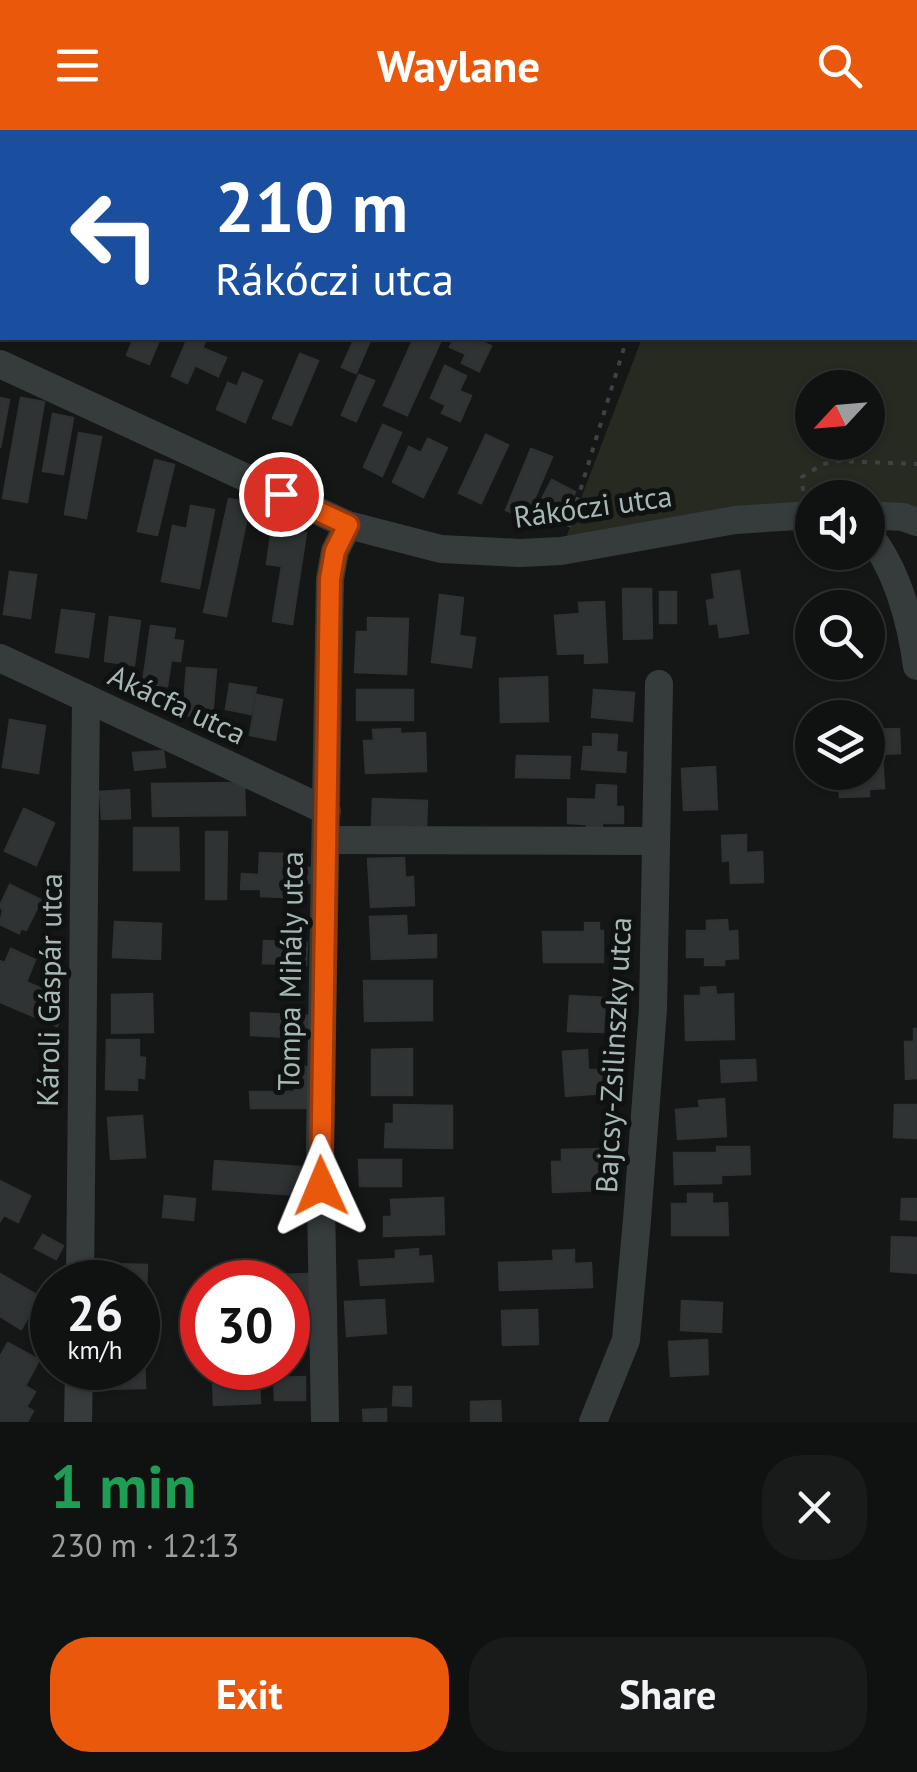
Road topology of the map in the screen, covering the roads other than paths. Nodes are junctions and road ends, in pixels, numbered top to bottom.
1 (0, 364) edge
2 (795, 516) edge
3 (885, 516) edge
4 (917, 522) edge
5 (348, 525) junction
6 (885, 561) edge
7 (0, 658) edge
8 (917, 666) edge
9 (659, 684) dead end
10 (86, 698) junction
11 (326, 810) junction
12 (326, 840) junction
13 (656, 841) junction
14 (80, 1260) edge
15 (79, 1390) edge
16 (78, 1422) edge
17 (325, 1422) edge
18 (593, 1422) edge

1 - 5 street, Rákóczi utca
2 - 5 street, Rákóczi utca
3 - 4 street
5 - 11 street, Tompa Mihály utca
6 - 8 street
7 - 10 street, Akácfa utca
9 - 13 street, Bajcsy-Zsilinszky utca
10 - 11 street, Akácfa utca
10 - 14 street, Károli Gáspár utca
11 - 12 street, Tompa Mihály utca
12 - 13 street
12 - 17 street, Tompa Mihály utca
13 - 18 street, Bajcsy-Zsilinszky utca
15 - 16 street

